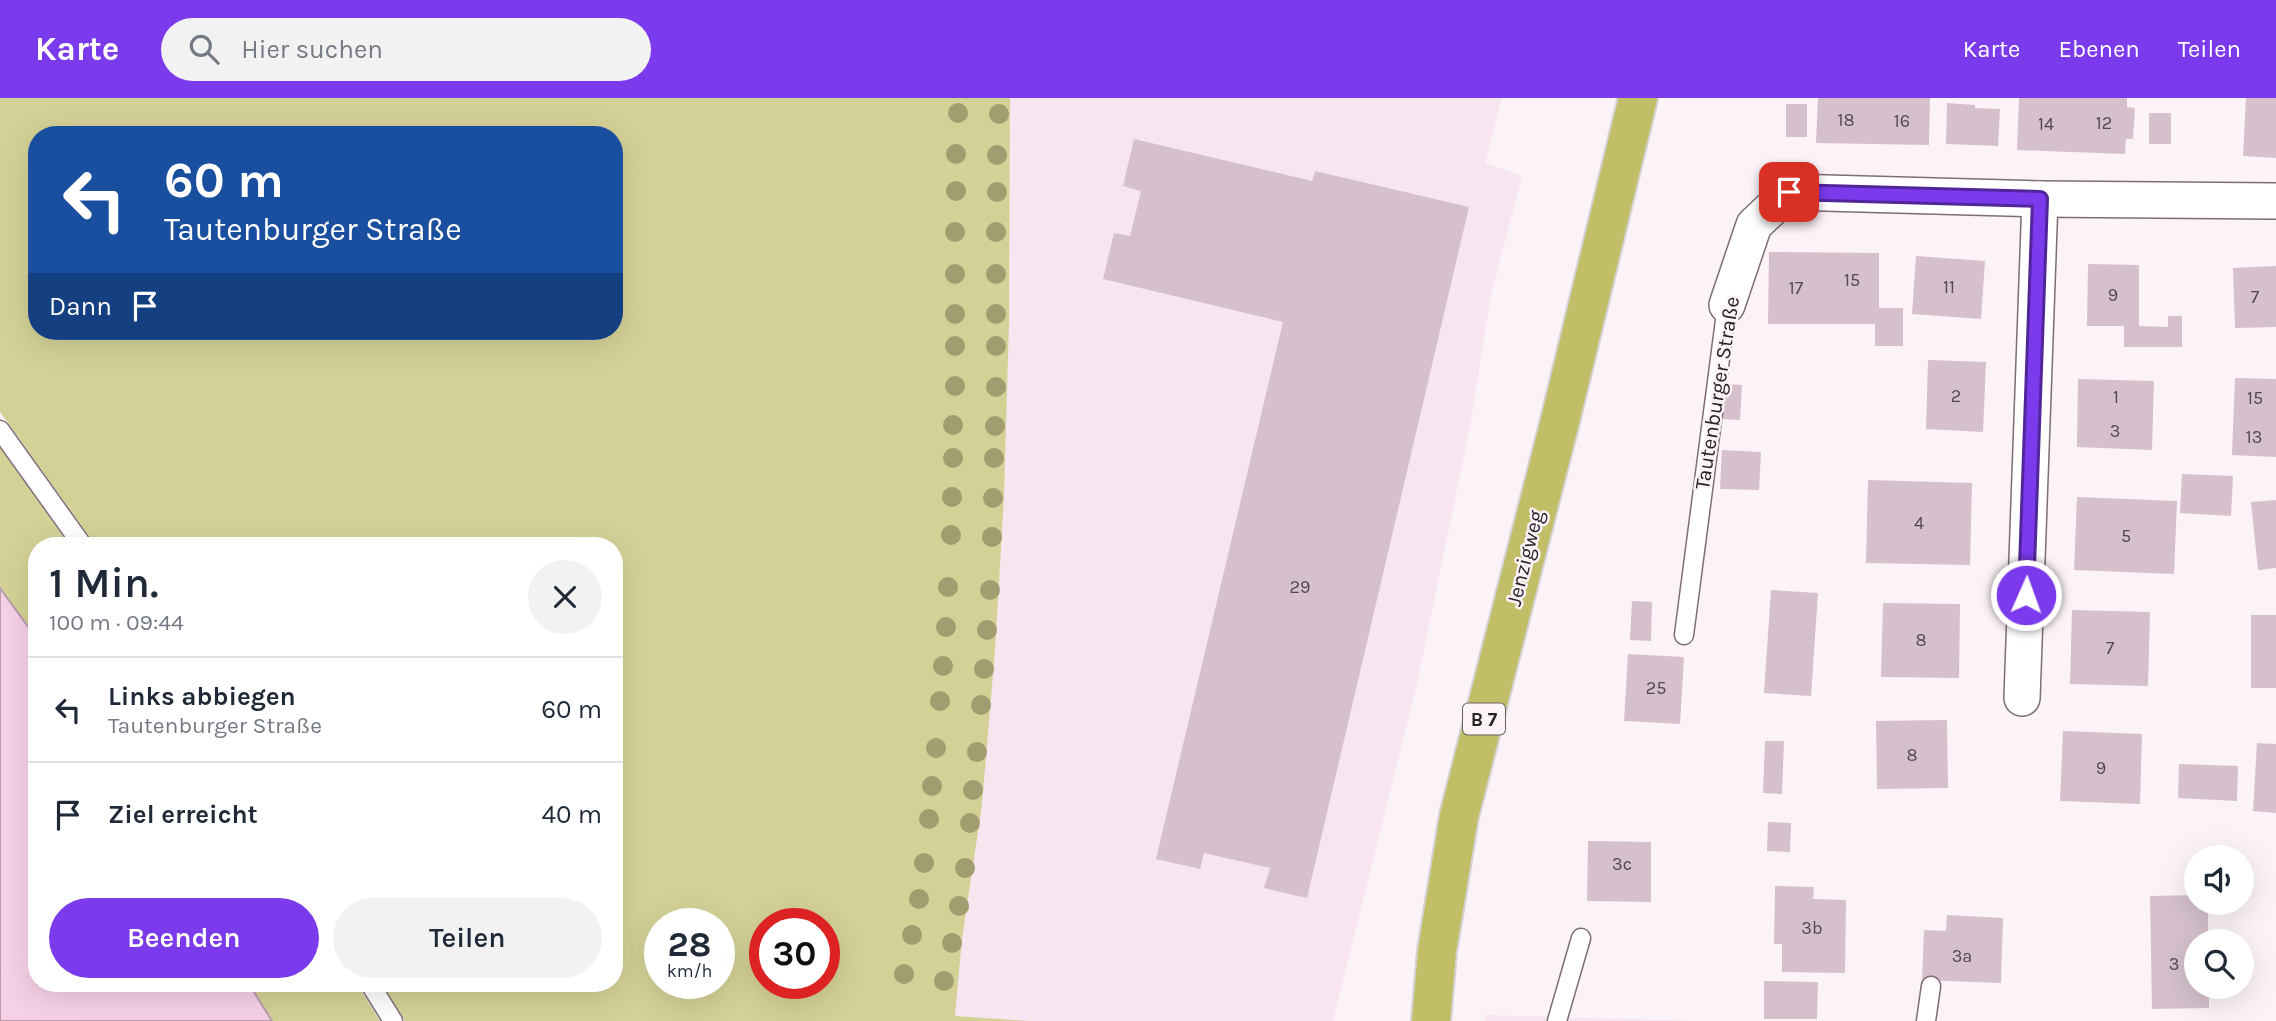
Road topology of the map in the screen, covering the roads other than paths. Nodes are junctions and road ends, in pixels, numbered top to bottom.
1 (1638, 98) edge
2 (2040, 199) junction
3 (2276, 201) edge
4 (1727, 305) joint
5 (0, 430) edge
6 (77, 537) edge
7 (1684, 635) dead end
8 (2022, 698) dead end
9 (1581, 938) dead end
10 (1931, 986) dead end
11 (375, 992) edge
12 (393, 1021) edge
13 (1431, 1021) edge
14 (1557, 1021) edge
15 (1926, 1021) edge

1 - 13 main road, Jenzigweg / B 7
2 - 3 street, Tautenburger Straße
2 - 4 street, Tautenburger Straße
2 - 8 street
4 - 7 lane, Tautenburger Straße
5 - 6 lane
9 - 14 lane
10 - 15 lane
11 - 12 lane

